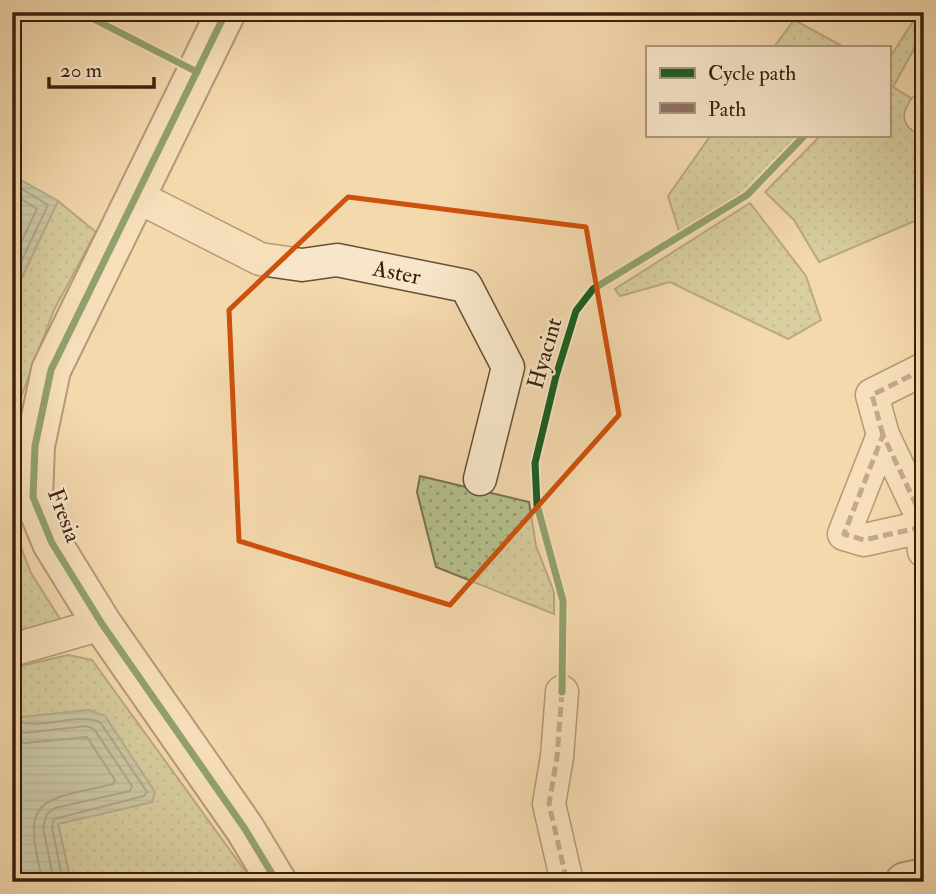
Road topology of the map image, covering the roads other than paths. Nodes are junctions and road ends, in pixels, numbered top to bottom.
1 (226, 12) edge
2 (136, 196) junction
3 (924, 369) edge
4 (883, 435) junction
5 (480, 479) dead end
6 (923, 539) edge
7 (102, 624) junction
8 (12, 650) edge
9 (562, 692) dead end
10 (924, 878) edge
11 (277, 882) edge
12 (566, 882) edge
13 (905, 882) edge

1 - 2 street, Fresia
2 - 5 street, Aster
2 - 7 street, Fresia
3 - 4 street
4 - 6 street
4 - 6 street
7 - 8 street
7 - 11 street, Fresia
9 - 12 street
10 - 13 street

